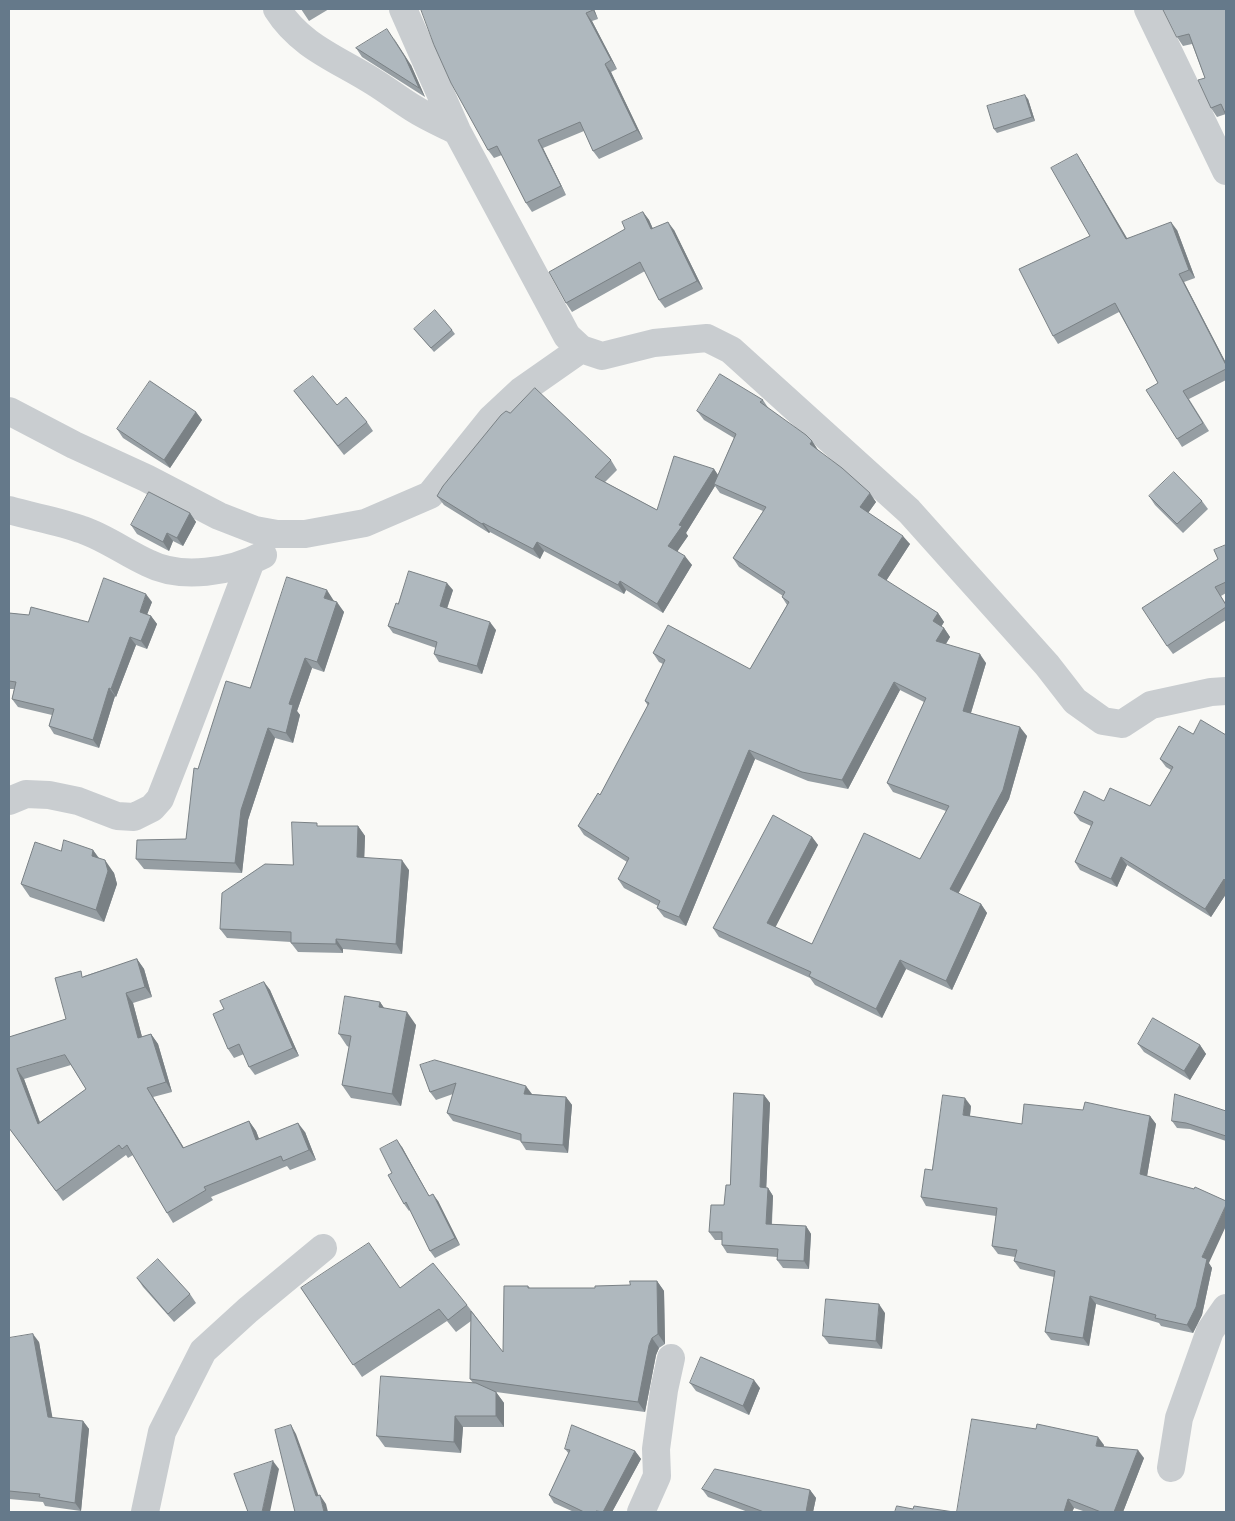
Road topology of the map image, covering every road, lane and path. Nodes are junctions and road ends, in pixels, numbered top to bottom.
1 (276, 9) edge
2 (404, 9) edge
3 (1148, 9) edge
4 (457, 131) junction
5 (1226, 171) edge
6 (581, 349) junction
7 (9, 411) edge
8 (9, 510) edge
9 (305, 534) junction
10 (251, 561) junction
11 (1226, 691) edge
12 (9, 801) edge
13 (322, 1248) dead end
14 (1226, 1308) edge
15 (671, 1358) dead end
16 (1171, 1468) dead end
17 (146, 1512) edge
18 (641, 1512) edge

1 - 4 street
2 - 4 street
3 - 5 street
4 - 6 street
6 - 9 street
6 - 11 street
7 - 9 street
8 - 10 street
9 - 10 street
10 - 12 street
13 - 17 street
14 - 16 street
15 - 18 street

